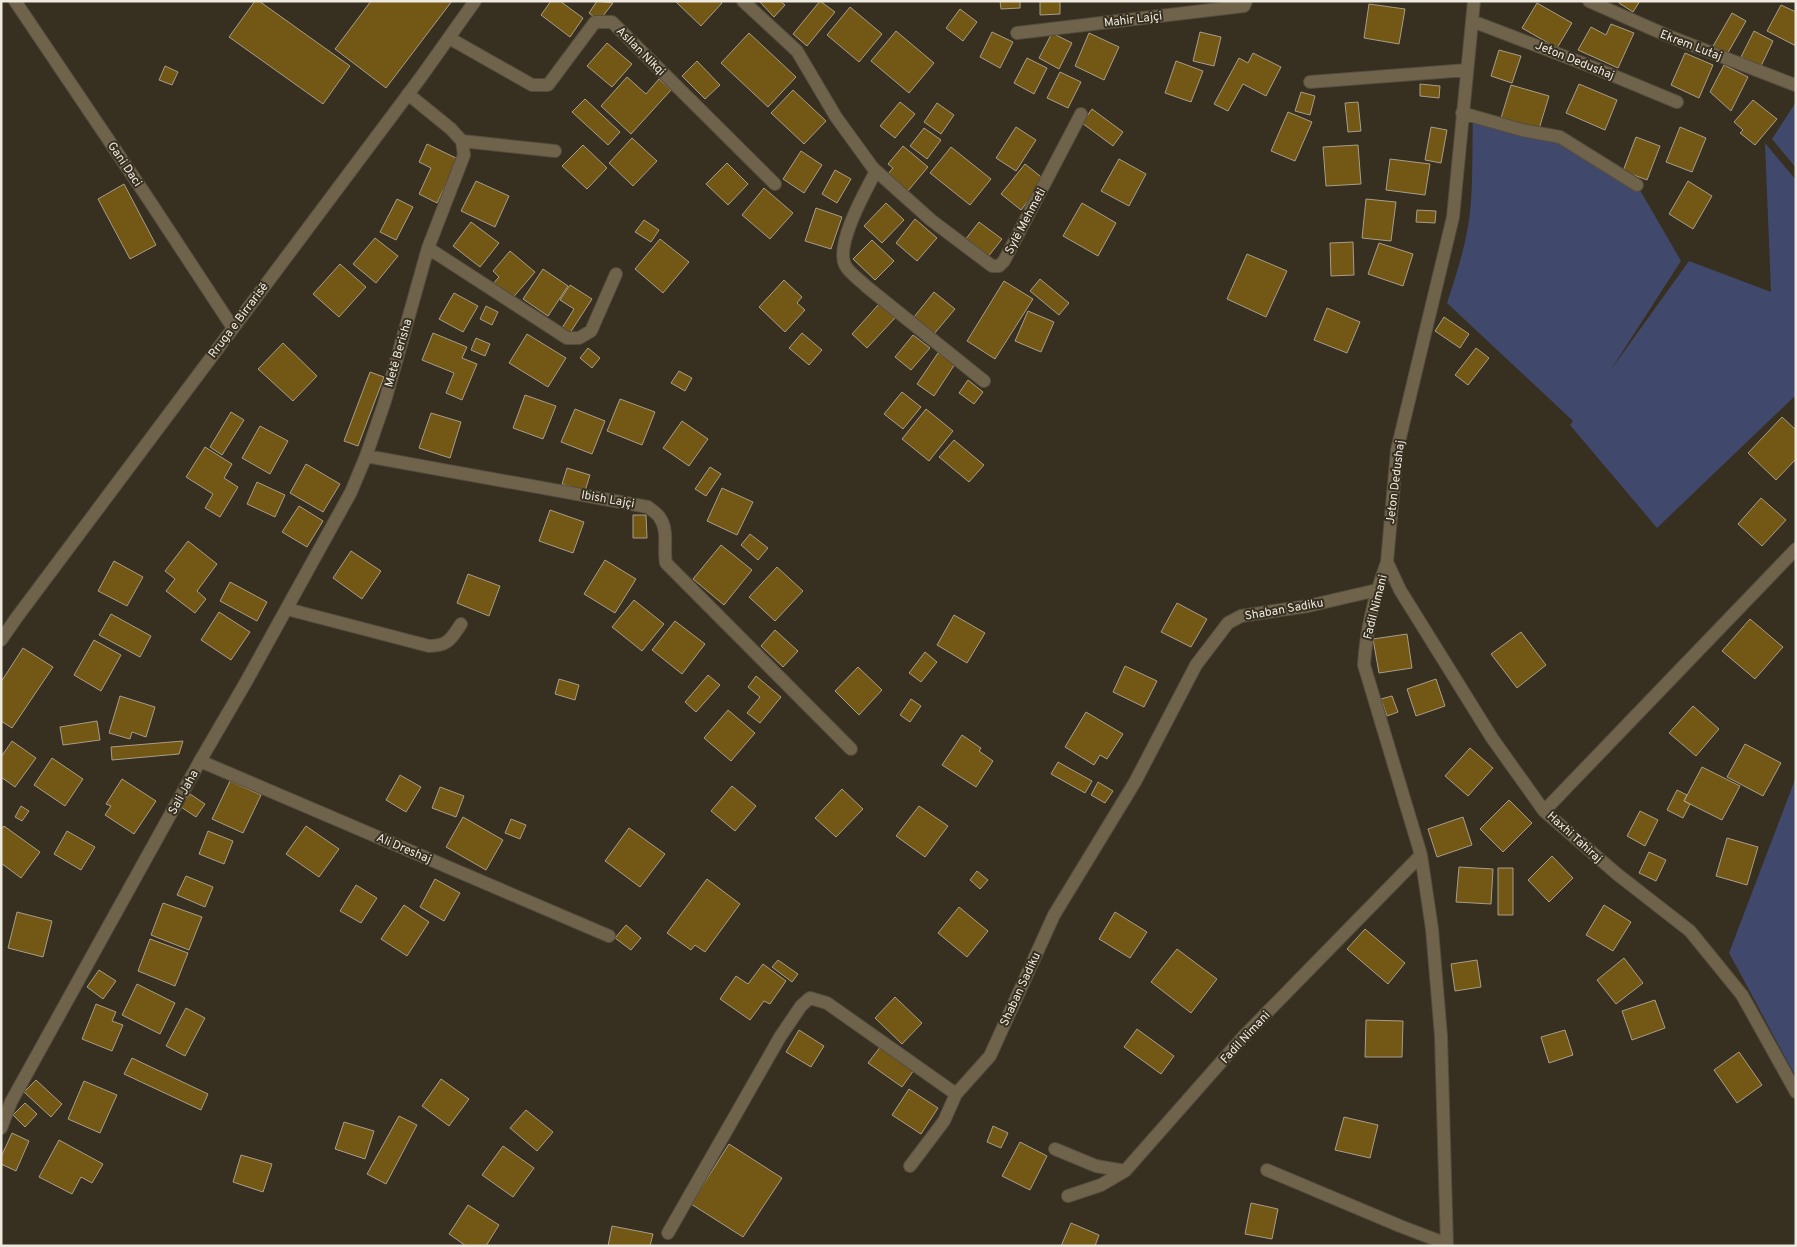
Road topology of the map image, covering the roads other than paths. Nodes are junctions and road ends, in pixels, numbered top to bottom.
1 (15, 1) edge
2 (475, 1) edge
3 (744, 1) edge
4 (1246, 1) edge
5 (1474, 1) edge
6 (1589, 1) edge
7 (1472, 21) junction
8 (1017, 34) dead end
9 (449, 38) junction
10 (1467, 70) junction
11 (1310, 82) dead end
12 (1795, 85) edge
13 (408, 94) junction
14 (1677, 102) dead end
15 (1462, 113) junction
16 (1081, 114) dead end
17 (462, 141) junction
18 (555, 151) dead end
19 (876, 170) junction
20 (775, 184) dead end
21 (1637, 185) dead end
22 (428, 248) junction
23 (616, 274) dead end
24 (233, 328) junction
25 (984, 381) dead end
26 (366, 456) junction
27 (1796, 549) edge
28 (1387, 562) junction
29 (1377, 590) junction
30 (287, 609) junction
31 (461, 624) dead end
32 (1, 640) edge
33 (850, 750) dead end
34 (200, 761) junction
35 (1544, 810) junction
36 (1421, 855) junction
37 (609, 936) dead end
38 (1796, 1092) edge
39 (956, 1094) junction
40 (1, 1128) edge
41 (1055, 1149) dead end
42 (910, 1166) dead end
43 (1267, 1170) dead end
44 (1124, 1171) junction
45 (1068, 1196) dead end
46 (668, 1233) dead end
47 (1447, 1245) edge

1 - 24 street, Gani Daci
2 - 9 street, Rruga e Birrarisë
3 - 19 street, Sylë Mehmeti
4 - 8 street, Mahir Lajçi
5 - 7 street, Jeton Dedushaj
6 - 12 street, Ekrem Lutaj
7 - 10 street, Jeton Dedushaj
7 - 14 street, Jeton Dedushaj
9 - 13 street, Rruga e Birrarisë
9 - 20 street, Asllan Nikqi
10 - 11 street
10 - 15 street, Jeton Dedushaj
13 - 17 street
13 - 24 street, Rruga e Birrarisë
15 - 21 street
15 - 28 street, Jeton Dedushaj
16 - 19 street, Sylë Mehmeti
17 - 18 street
17 - 22 street, Metë Berisha
19 - 25 street
22 - 23 street
22 - 26 street, Metë Berisha
24 - 32 street, Rruga e Birrarisë
26 - 30 street, Sali Jaha
26 - 33 street, Ibish Lajçi
27 - 35 street, Haxhi Tahiraj
28 - 29 street, Fadil Nimani
28 - 35 street
29 - 36 street, Fadil Nimani
29 - 39 street, Shaban Sadiku
30 - 31 street
30 - 34 street, Sali Jaha
34 - 37 street, Ali Dreshaj
34 - 40 street, Sali Jaha
35 - 38 street, Haxhi Tahiraj
36 - 44 street, Fadil Nimani
36 - 47 street, Fadil Nimani
39 - 42 street, Shaban Sadiku
39 - 46 street
41 - 44 street
43 - 47 street
44 - 45 street, Fadil Nimani

